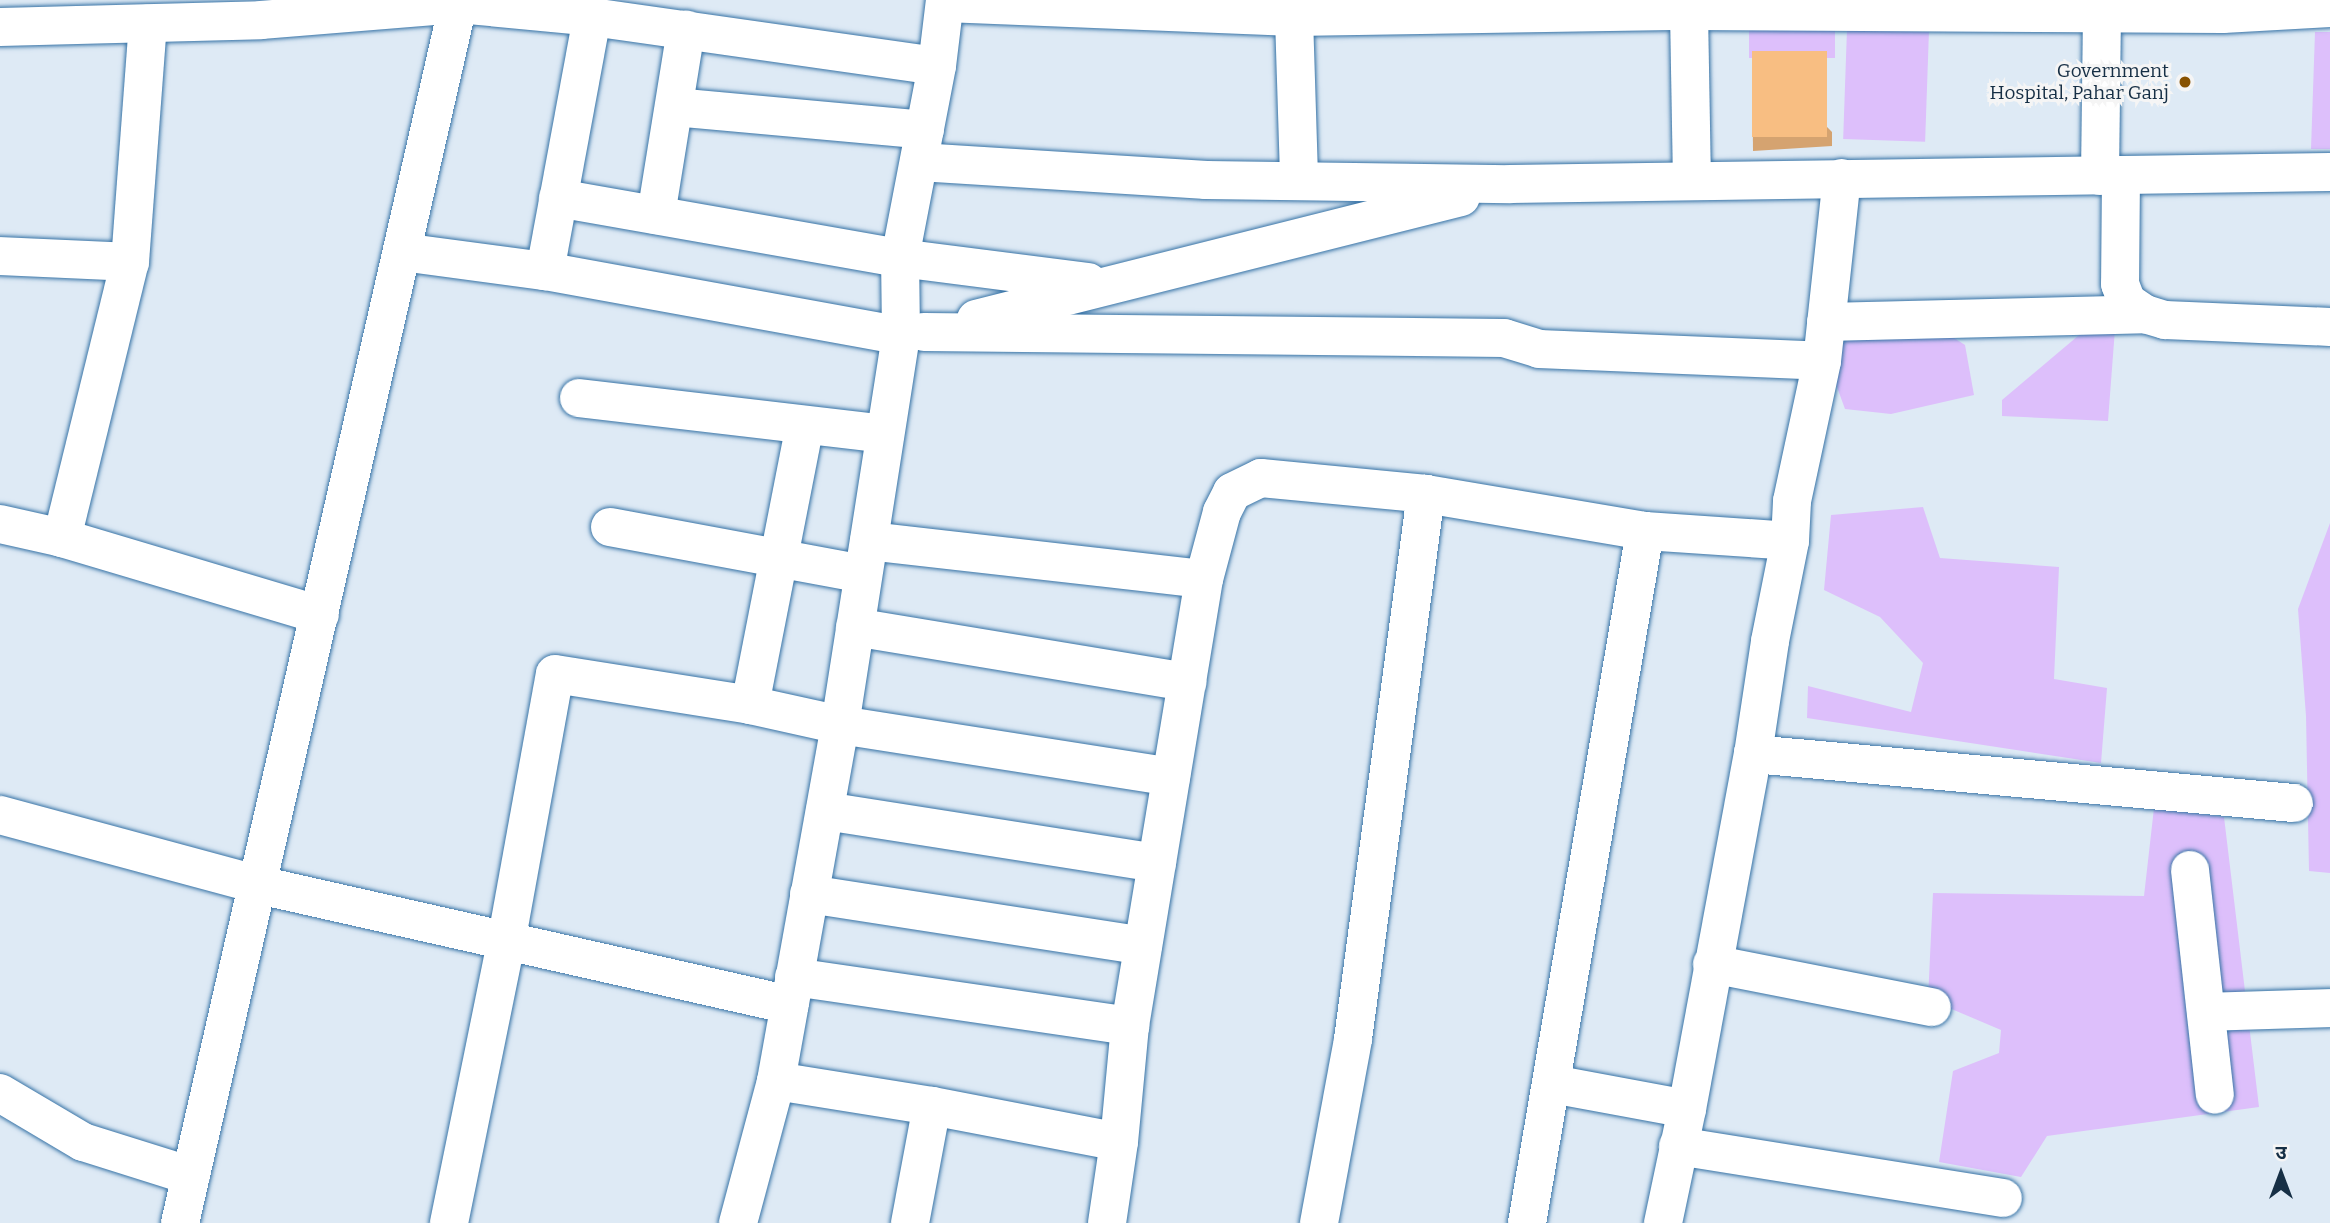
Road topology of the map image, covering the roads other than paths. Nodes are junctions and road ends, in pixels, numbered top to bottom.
1 (945, 1) edge
2 (403, 4) edge
3 (458, 4) junction
4 (1935, 6) edge
5 (2223, 7) edge
6 (2330, 8) edge
7 (261, 10) edge
8 (1689, 11) junction
9 (616, 12) edge
10 (2102, 13) junction
11 (1294, 17) junction
12 (148, 24) junction
13 (0, 27) edge
14 (686, 29) junction
15 (937, 65) junction
16 (674, 107) junction
17 (922, 146) junction
18 (2330, 172) edge
19 (2111, 175) junction
20 (1842, 178) junction
21 (1299, 180) junction
22 (1692, 180) junction
23 (1510, 184) junction
24 (558, 198) junction
25 (656, 215) junction
26 (402, 252) junction
27 (0, 256) edge
28 (900, 258) junction
29 (130, 262) junction
30 (545, 271) junction
31 (1111, 285) junction
32 (2144, 314) junction
33 (1826, 322) junction
34 (2330, 327) edge
35 (901, 336) junction
36 (1822, 361) junction
37 (579, 398) dead end
38 (805, 425) junction
39 (885, 434) junction
40 (1426, 494) junction
41 (0, 524) edge
42 (610, 527) dead end
43 (1645, 531) junction
44 (62, 538) junction
45 (1790, 541) junction
46 (779, 558) junction
47 (866, 558) junction
48 (1204, 579) junction
49 (320, 615) junction
50 (855, 626) junction
51 (1187, 682) junction
52 (750, 705) junction
53 (840, 725) junction
54 (1753, 754) junction
55 (1171, 777) junction
56 (2294, 803) dead end
57 (825, 811) junction
58 (0, 815) edge
59 (1157, 863) junction
60 (2190, 870) dead end
61 (259, 885) junction
62 (809, 894) junction
63 (506, 943) junction
64 (1143, 946) junction
65 (1712, 964) junction
66 (792, 991) junction
67 (1932, 1007) dead end
68 (2330, 1008) edge
69 (2206, 1012) junction
70 (1130, 1026) junction
71 (776, 1081) junction
72 (1552, 1084) junction
73 (0, 1093) edge
74 (2215, 1095) dead end
75 (932, 1106) junction
76 (1687, 1109) junction
77 (1119, 1142) junction
78 (1678, 1146) junction
79 (191, 1176) junction
80 (2003, 1198) dead end
81 (180, 1223) edge
82 (449, 1223) edge
83 (738, 1223) edge
84 (910, 1223) edge
85 (1107, 1223) edge
86 (1319, 1223) edge
87 (1527, 1223) edge
88 (1662, 1223) edge

1 - 11 street
1 - 15 street
2 - 3 street
2 - 7 street
3 - 9 street
3 - 26 street
4 - 8 street
4 - 10 street
5 - 6 street
5 - 10 street
7 - 12 street
8 - 11 street
8 - 22 street
9 - 14 street
9 - 24 street
10 - 19 street
11 - 21 street
12 - 13 street
12 - 29 street
14 - 15 street
14 - 16 street
15 - 17 street
16 - 17 street
16 - 25 street
17 - 21 street
17 - 28 street
18 - 19 street
19 - 20 street
19 - 32 street
20 - 22 street
20 - 33 street
21 - 23 street
22 - 23 street
23 - 31 street
24 - 25 street
24 - 30 street
25 - 28 street
26 - 30 street
26 - 49 street
27 - 29 street
28 - 31 street
28 - 35 street
29 - 44 street
30 - 35 street
31 - 36 street
32 - 33 street
32 - 34 street
33 - 36 street
35 - 39 street
36 - 45 street
37 - 38 street
38 - 39 street
38 - 46 street
39 - 47 street
40 - 43 street
40 - 48 street
40 - 86 street
41 - 44 street
42 - 46 street
43 - 45 street
43 - 72 street
44 - 49 street
45 - 54 street
46 - 47 street
46 - 52 street
47 - 48 street
47 - 50 street
48 - 51 street
49 - 61 street
50 - 51 street
50 - 53 street
51 - 55 street
52 - 53 street
52 - 63 street
53 - 55 street
53 - 57 street
54 - 56 street
54 - 65 street
55 - 59 street
57 - 59 street
57 - 62 street
58 - 61 street
59 - 64 street
60 - 69 street
61 - 63 street
61 - 79 street
62 - 64 street
62 - 66 street
63 - 66 street
63 - 82 street
64 - 70 street
65 - 67 street
65 - 76 street
66 - 70 street
66 - 71 street
68 - 69 street
69 - 74 street
70 - 77 street
71 - 75 street
71 - 83 street
72 - 76 street
72 - 87 street
73 - 79 street
75 - 77 street
75 - 84 street
76 - 78 street
77 - 85 street
78 - 80 street
78 - 88 street
79 - 81 street

